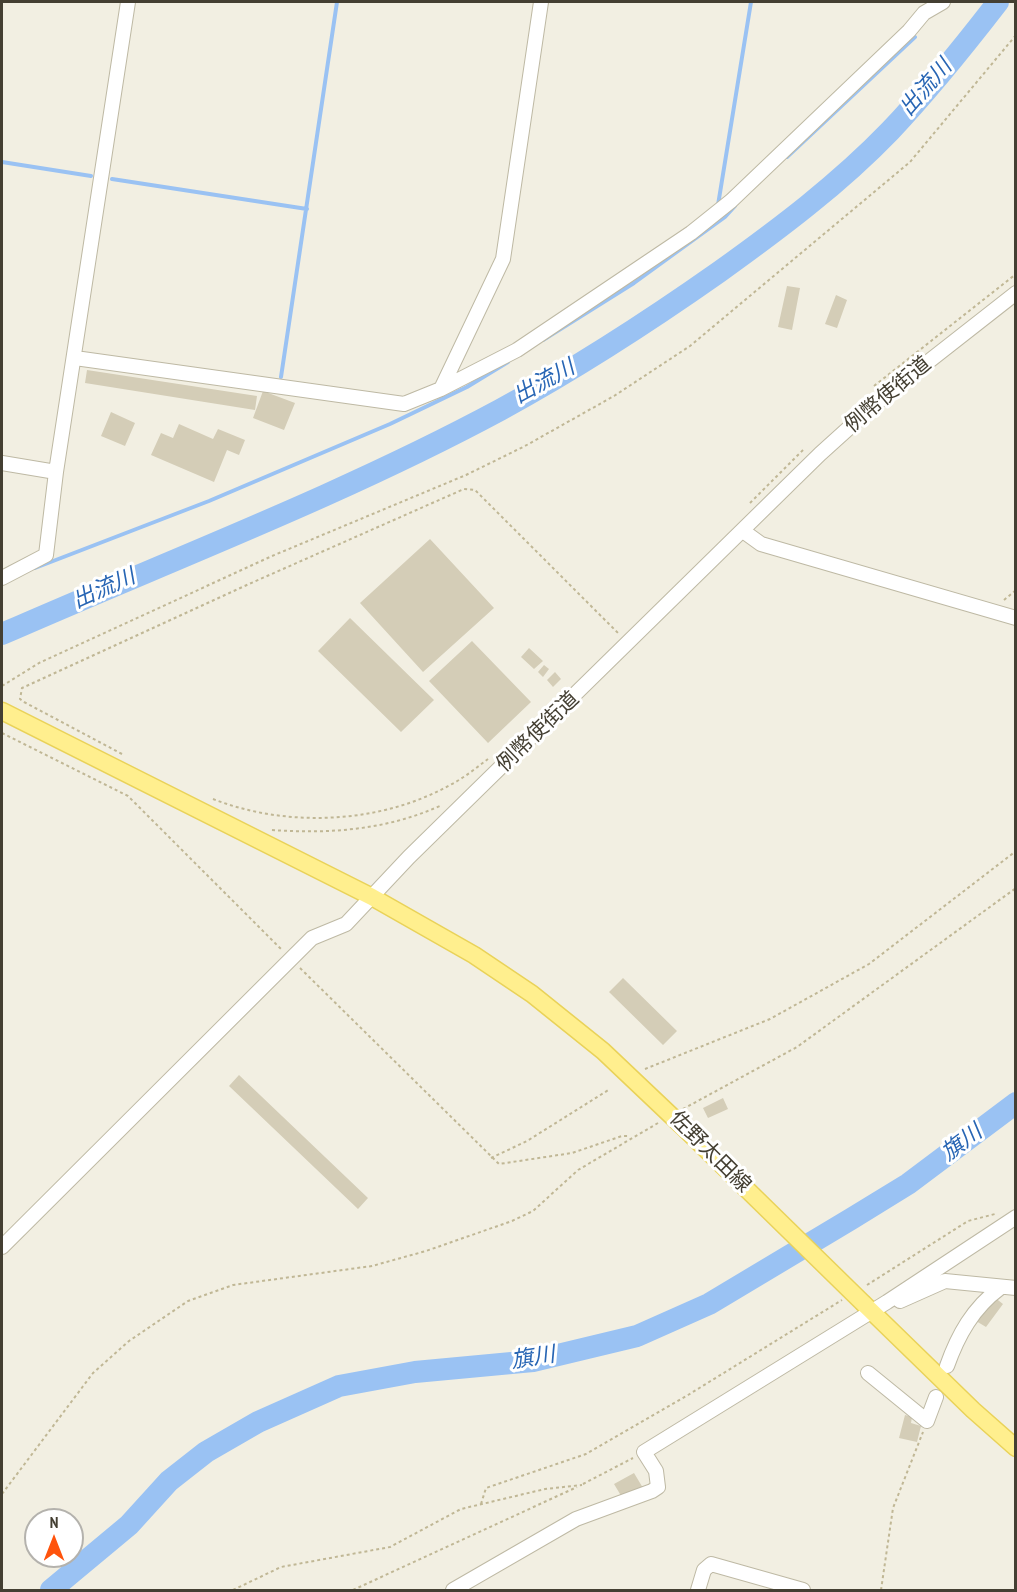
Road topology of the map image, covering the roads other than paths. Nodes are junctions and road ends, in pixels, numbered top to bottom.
1 (128, 2) edge
2 (541, 2) edge
3 (943, 2) edge
4 (1016, 293) edge
5 (75, 358) junction
6 (872, 388) dead end
7 (441, 389) junction
8 (882, 398) junction
9 (2, 464) edge
10 (56, 472) junction
11 (743, 531) junction
12 (2, 578) edge
13 (1016, 618) edge
14 (2, 711) edge
15 (372, 897) junction
16 (1016, 1217) edge
17 (2, 1246) edge
18 (1000, 1288) junction
19 (1016, 1288) edge
20 (862, 1300) junction
21 (887, 1302) junction
22 (947, 1366) dead end
23 (868, 1373) dead end
24 (936, 1397) dead end
25 (1016, 1448) edge
26 (456, 1590) edge
27 (698, 1590) edge
28 (803, 1590) edge

1 - 5 street
2 - 7 street
3 - 7 street
4 - 8 street, 例幣使街道
5 - 7 street
5 - 10 street
6 - 8 street
8 - 11 street, 例幣使街道
9 - 10 street
10 - 12 street
11 - 13 street
11 - 15 street, 例幣使街道
14 - 15 main road
15 - 17 street, 例幣使街道
15 - 20 main road, 佐野太田線, bridge
16 - 21 street
18 - 19 street
18 - 21 street
18 - 22 street
20 - 21 street
20 - 25 main road, 佐野太田線
20 - 26 street
23 - 24 street
27 - 28 street

